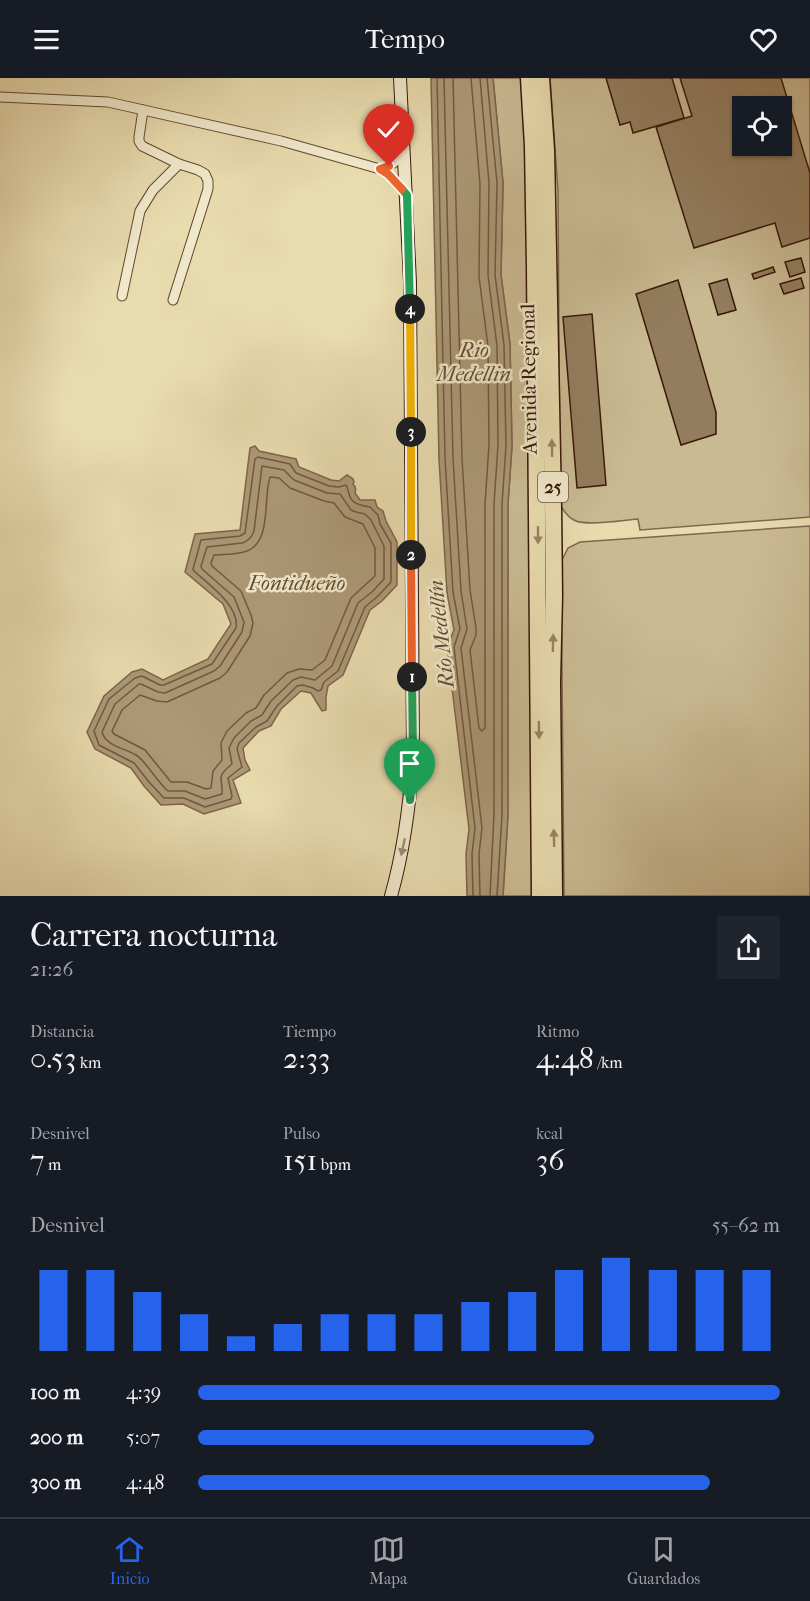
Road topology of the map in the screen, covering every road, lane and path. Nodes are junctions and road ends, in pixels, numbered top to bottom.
1 (400, 78) edge
2 (529, 78) edge
3 (541, 78) edge
4 (0, 97) edge
5 (143, 110) junction
6 (404, 147) junction
7 (179, 164) junction
8 (380, 169) junction
9 (407, 195) junction
10 (122, 296) dead end
11 (173, 300) dead end
12 (391, 896) edge
13 (540, 896) edge
14 (554, 896) edge

1 - 6 main road
2 -> 13 highway, Avenida Regional / 25
14 -> 3 highway, Avenida Regional / 25
4 - 5 street
5 - 7 street
5 - 8 street
6 - 8 street
6 - 9 main road
7 - 10 street
7 - 11 street
8 - 9 street
9 -> 12 main road

